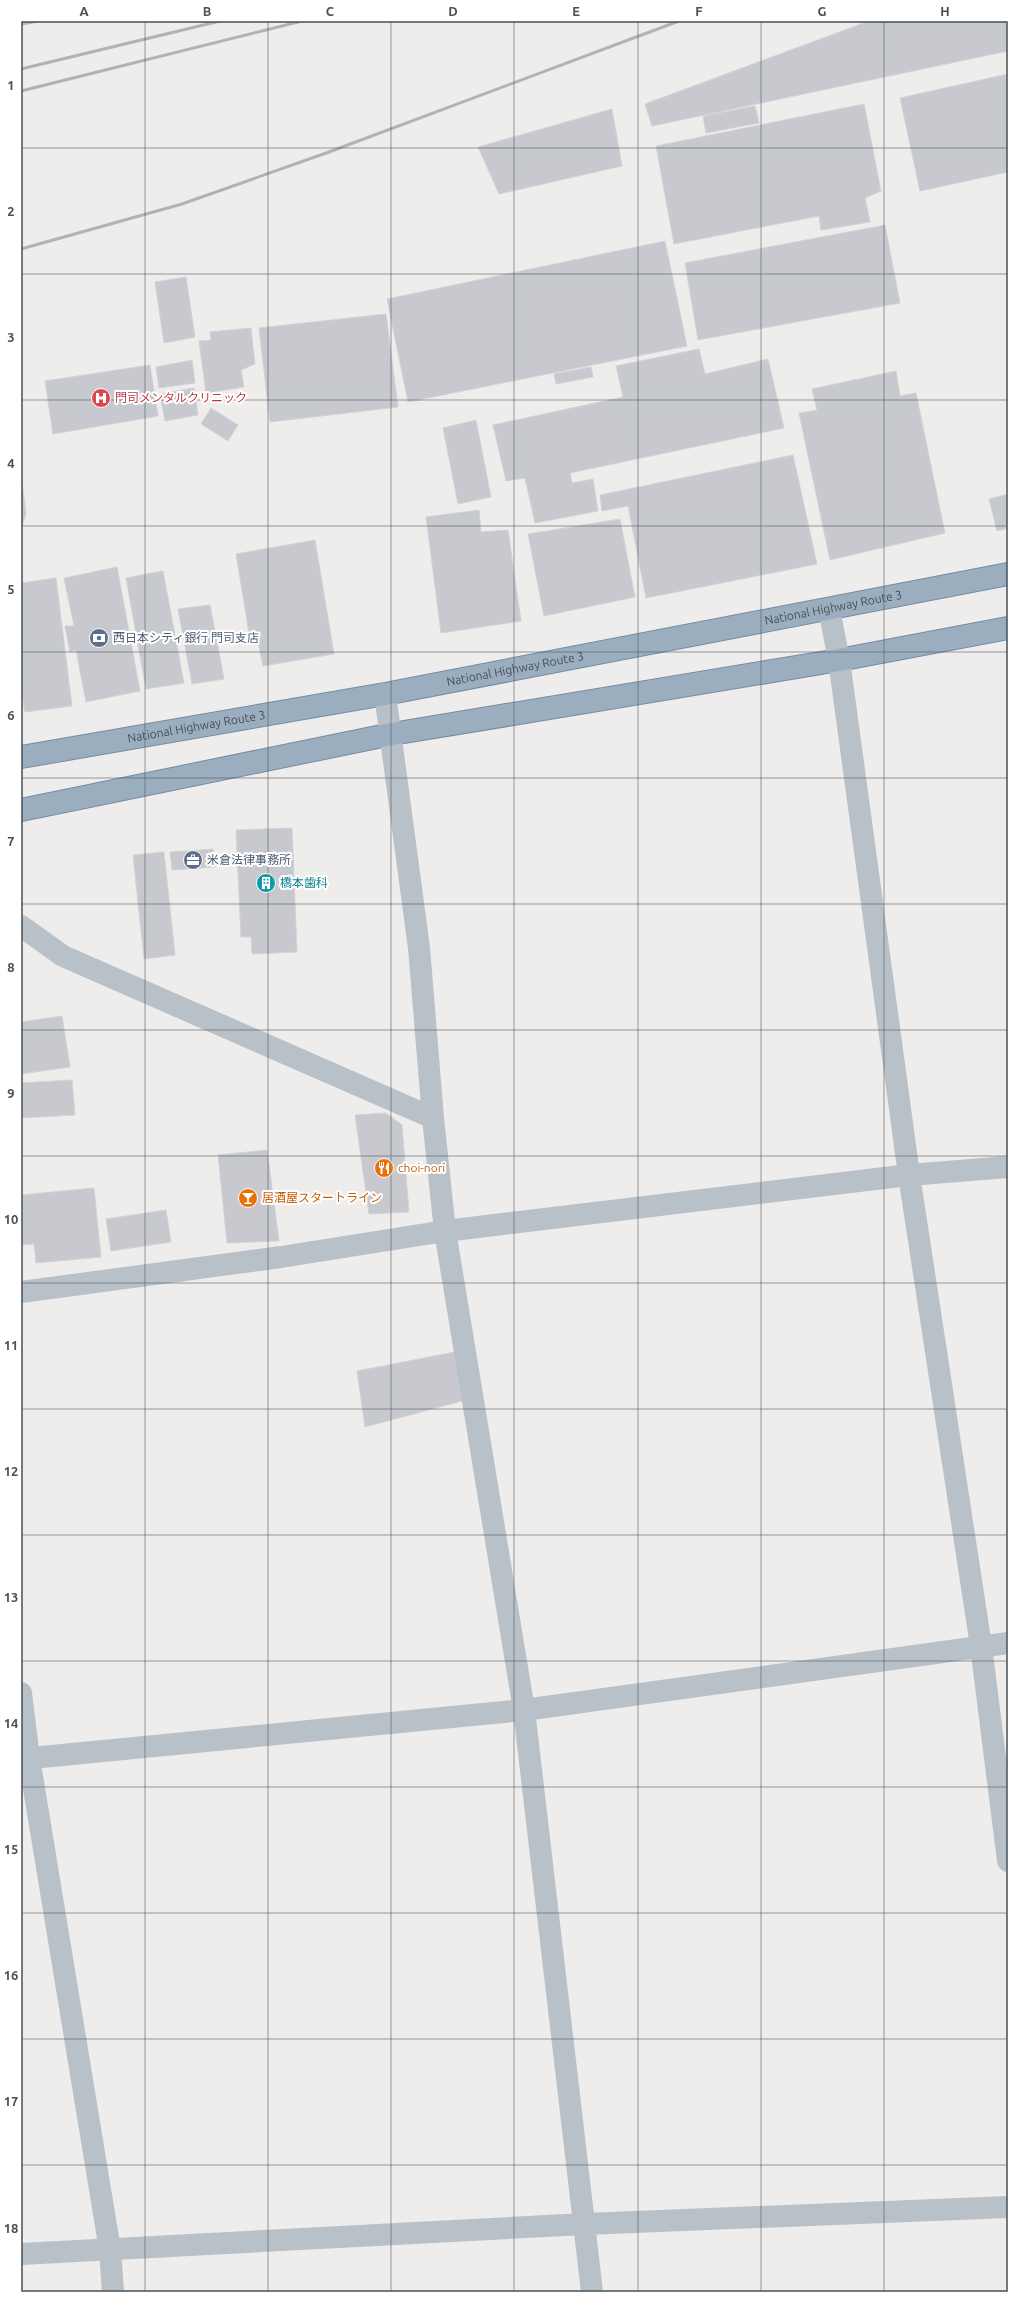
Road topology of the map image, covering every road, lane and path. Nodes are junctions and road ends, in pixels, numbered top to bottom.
1 (1008, 574) edge
2 (829, 608) junction
3 (1008, 628) edge
4 (839, 660) junction
5 (385, 694) junction
6 (392, 734) junction
7 (21, 757) edge
8 (21, 810) edge
9 (21, 926) edge
10 (433, 1118) junction
11 (1008, 1167) edge
12 (909, 1175) junction
13 (445, 1231) junction
14 (21, 1292) edge
15 (1008, 1643) edge
16 (981, 1646) junction
17 (21, 1693) edge
18 (524, 1710) junction
19 (25, 1759) edge
20 (1008, 1861) edge
21 (1008, 2207) edge
22 (585, 2224) junction
23 (110, 2250) junction
24 (21, 2254) edge
25 (113, 2292) edge
26 (592, 2292) edge

1 - 2 highway, National Highway Route 3
2 - 4 street
2 - 5 highway, National Highway Route 3
3 - 4 highway
4 - 6 highway
4 - 12 street
5 - 6 street
5 - 7 highway, National Highway Route 3
6 - 8 highway
6 - 10 street
9 - 10 street
10 - 13 street
11 - 12 street
12 - 13 street
12 - 16 street
13 - 14 street
13 - 18 street
15 - 16 street
16 - 18 street
16 - 20 street
17 - 19 street
18 - 19 street
18 - 22 street
19 - 23 street
21 - 22 street
22 - 23 street
22 - 26 street
23 - 24 street
23 - 25 street

